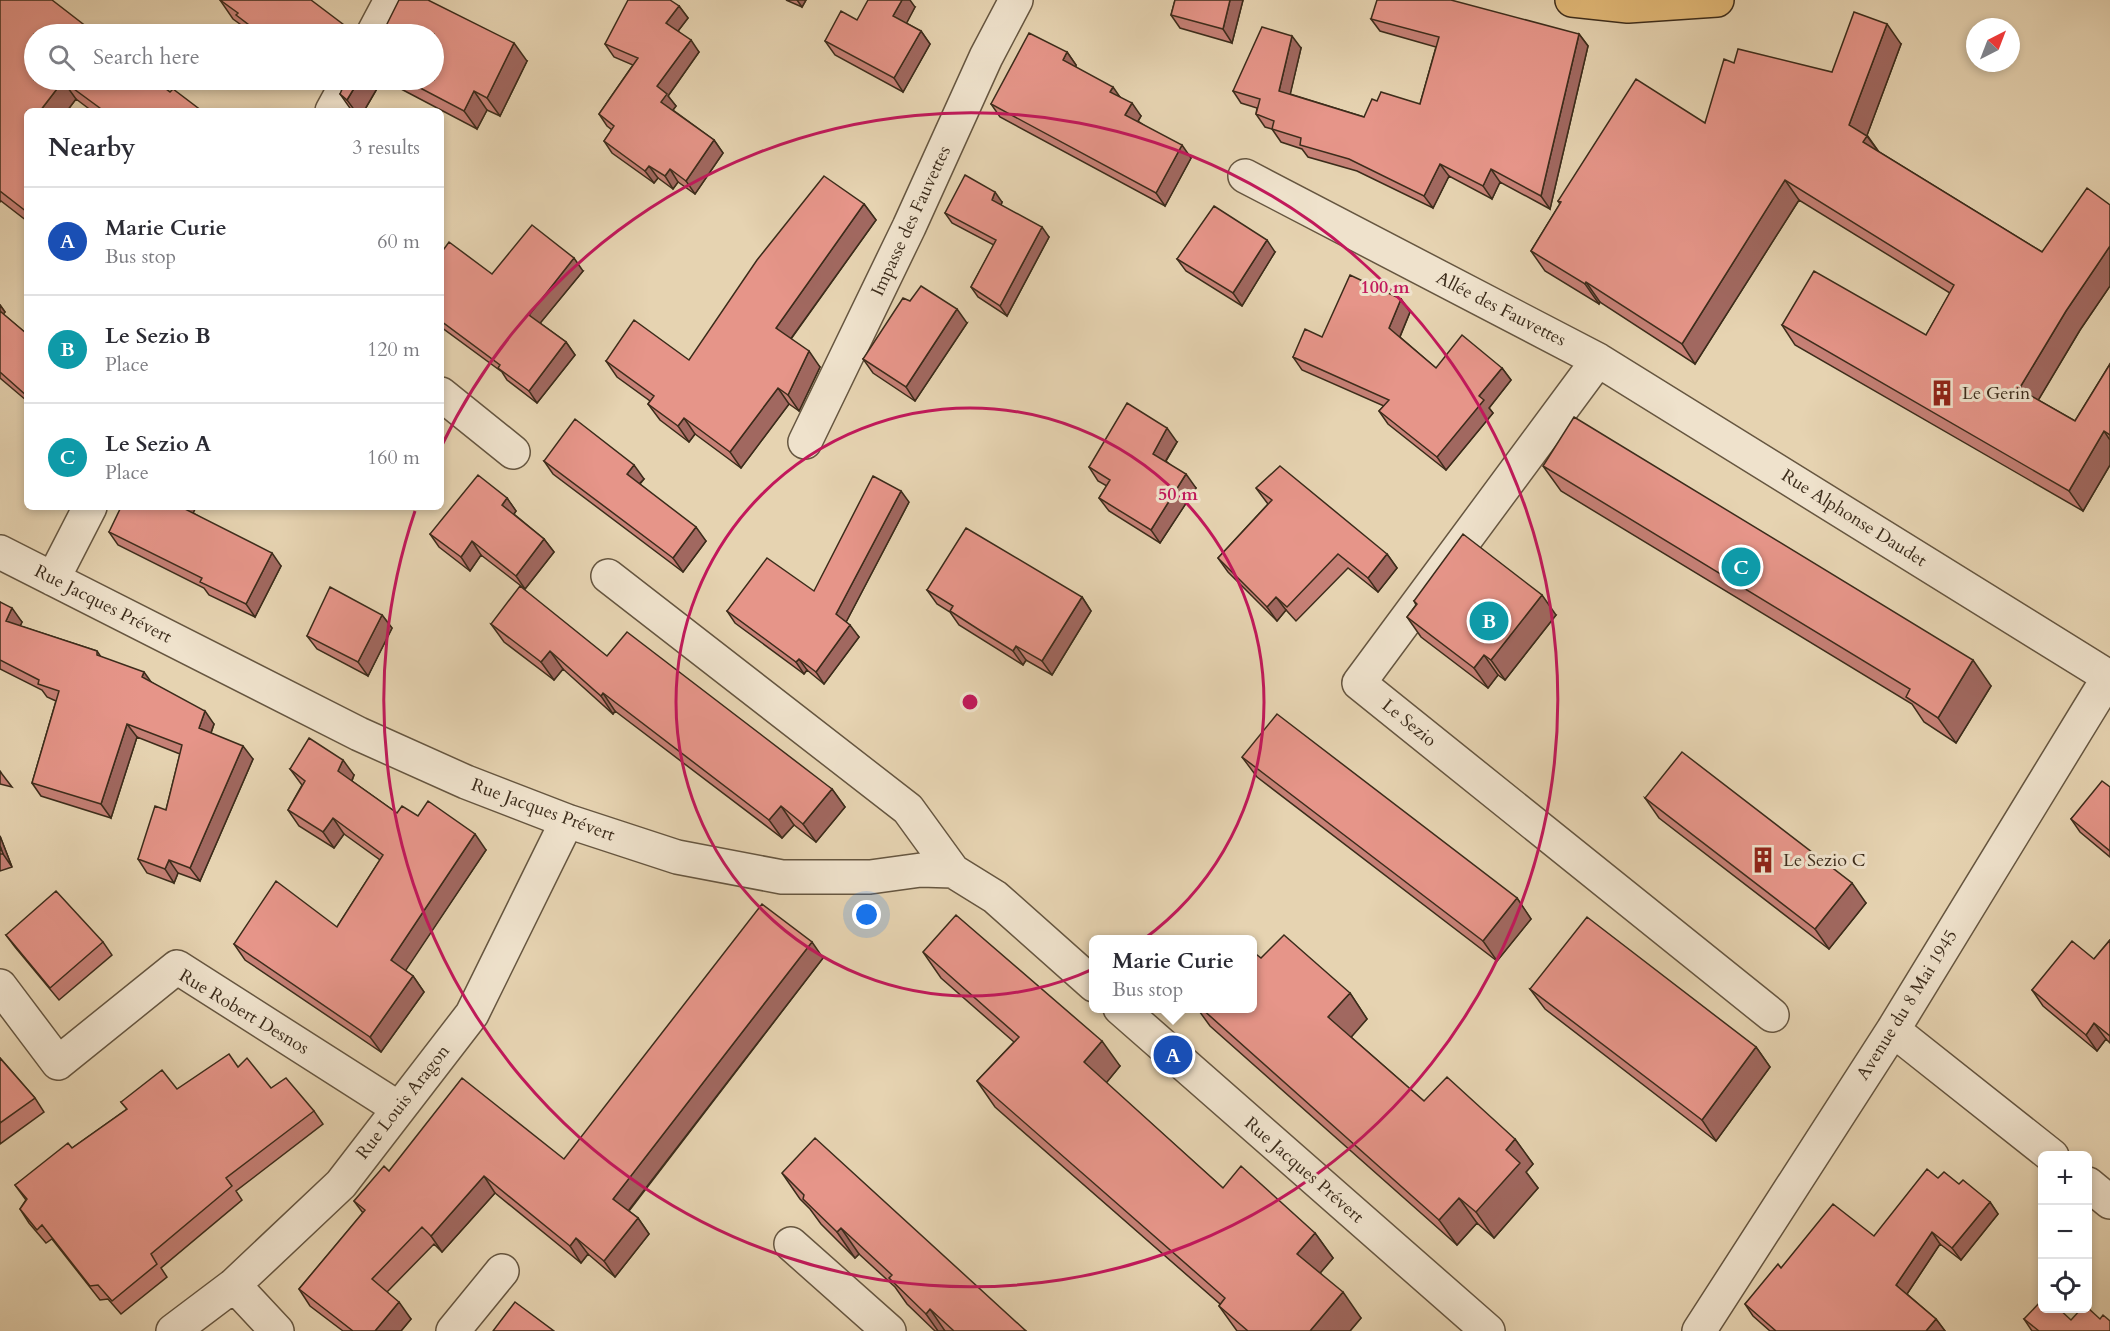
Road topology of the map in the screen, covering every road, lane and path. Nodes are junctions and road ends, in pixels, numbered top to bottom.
1 (391, 0) edge
2 (1016, 0) edge
3 (1572, 0) edge
4 (1717, 0) edge
5 (378, 24) edge
6 (344, 90) edge
7 (334, 108) edge
8 (1245, 176) dead end
9 (1598, 360) junction
10 (444, 396) edge
11 (805, 442) dead end
12 (513, 452) dead end
13 (88, 510) edge
14 (0, 552) edge
15 (608, 576) dead end
16 (53, 579) junction
17 (2109, 676) edge
18 (567, 821) junction
19 (953, 871) junction
20 (1089, 981) edge
21 (0, 986) edge
22 (1126, 1013) edge
23 (1772, 1015) dead end
24 (1893, 1030) junction
25 (398, 1108) junction
26 (2047, 1151) edge
27 (2092, 1187) edge
28 (2110, 1202) edge
29 (791, 1244) dead end
30 (502, 1271) dead end
31 (234, 1286) junction
32 (173, 1331) edge
33 (277, 1331) edge
34 (453, 1331) edge
35 (889, 1331) edge
36 (1488, 1331) edge
37 (1699, 1331) edge

1 - 5 street
2 - 11 street, Impasse des Fauvettes
3 - 4 main road
6 - 7 street
8 - 9 street, Allée des Fauvettes
9 - 17 street, Rue Alphonse Daudet
9 - 23 street, Le Sezio
10 - 12 street
13 - 16 street
14 - 16 street, Rue Jacques Prévert
15 - 19 street
16 - 18 street, Rue Jacques Prévert
17 - 24 street, Avenue du 8 Mai 1945
18 - 19 street, Rue Jacques Prévert
18 - 25 street, Rue Louis Aragon
19 - 20 street, Rue Jacques Prévert
21 - 25 street, Rue Robert Desnos
22 - 36 street, Rue Jacques Prévert
24 - 26 street
24 - 37 street, Avenue du 8 Mai 1945
25 - 31 street, Rue Louis Aragon
27 - 28 street
29 - 35 street
30 - 34 street
31 - 32 street, Rue Louis Aragon
31 - 33 street

